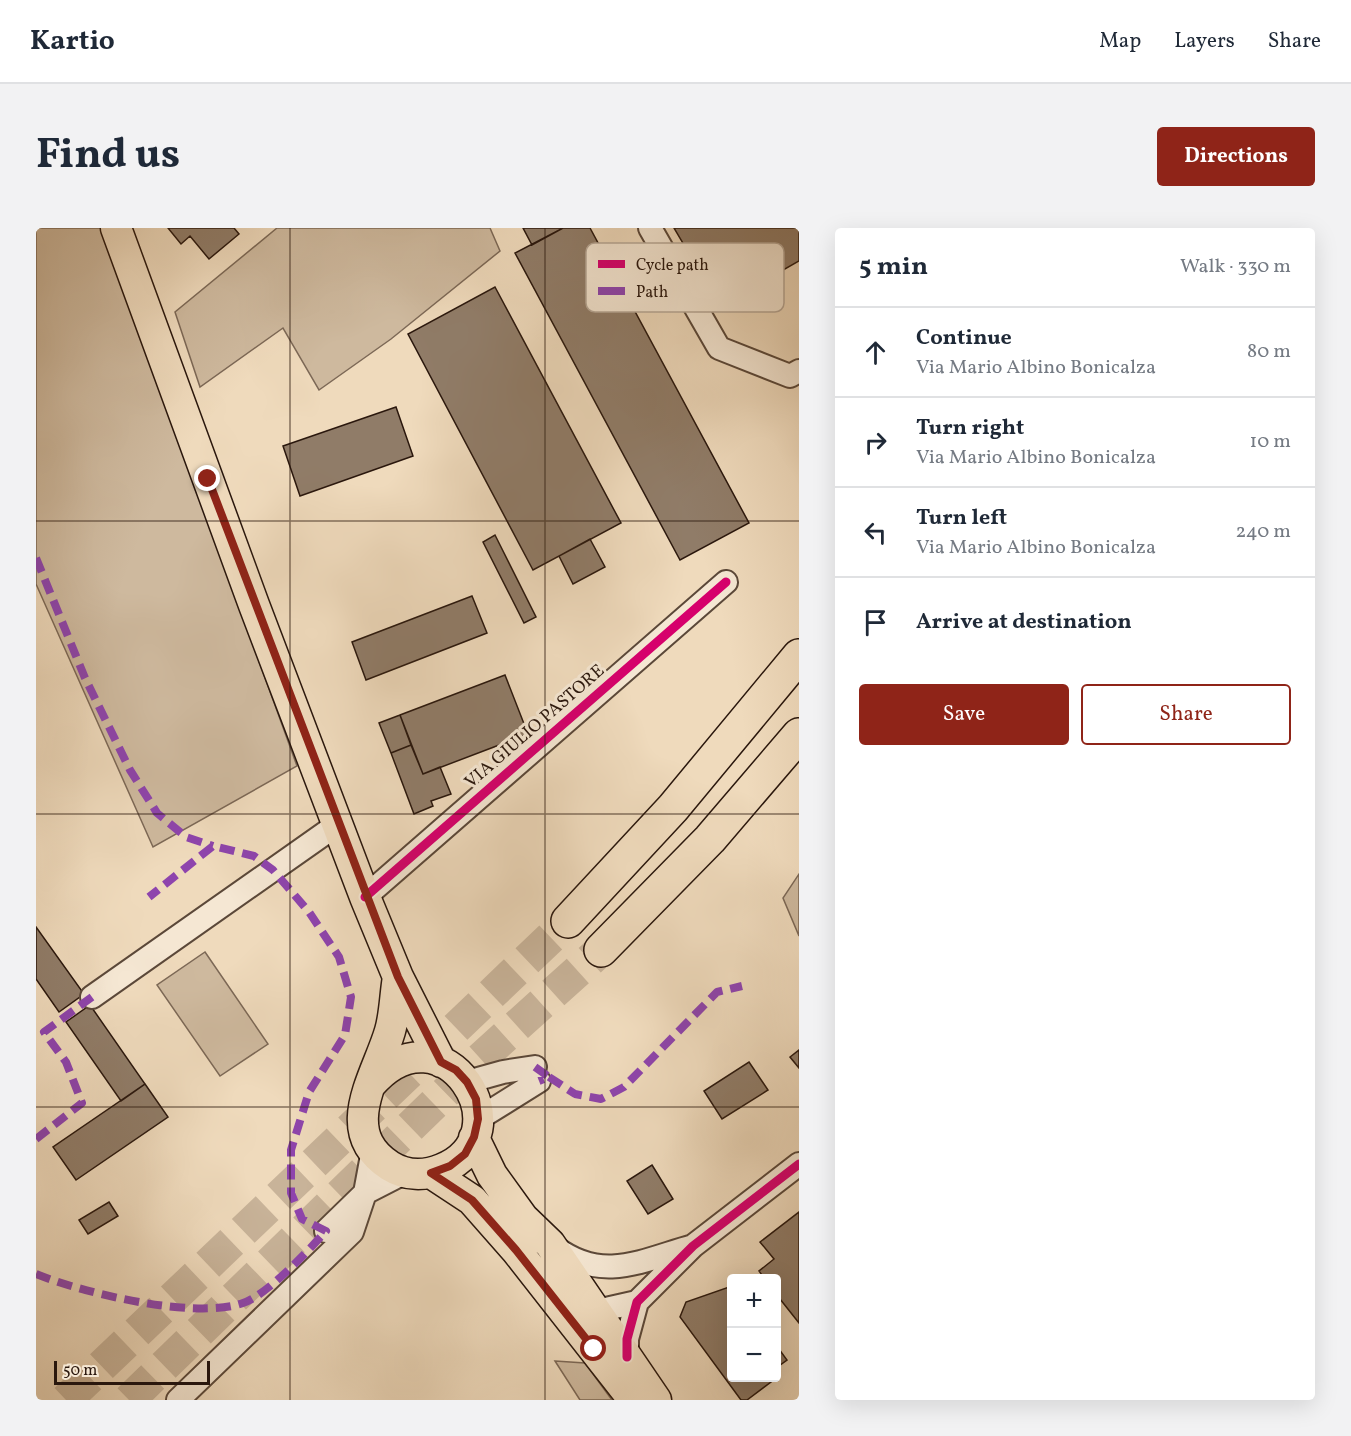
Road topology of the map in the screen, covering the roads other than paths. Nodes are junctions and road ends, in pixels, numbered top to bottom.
1 (116, 228) edge
2 (650, 228) edge
3 (659, 243) edge
4 (698, 312) edge
5 (799, 371) edge
6 (726, 582) dead end
7 (799, 656) edge
8 (799, 735) edge
9 (338, 824) junction
10 (365, 897) junction
11 (568, 921) tunnel mouth
12 (602, 950) tunnel mouth
13 (398, 977) junction
14 (92, 997) dead end
15 (441, 1062) junction
16 (467, 1082) junction
17 (371, 1084) junction
18 (476, 1128) junction
19 (373, 1150) junction
20 (799, 1164) edge
21 (419, 1173) junction
22 (365, 1193) junction
23 (326, 1231) dead end
24 (550, 1244) junction
25 (693, 1246) junction
26 (516, 1250) junction
27 (637, 1302) junction
28 (597, 1311) junction
29 (627, 1357) junction
30 (178, 1400) edge
31 (634, 1400) edge
32 (656, 1400) edge

1 - 9 main road
2 - 3 street
4 - 5 street
6 - 10 street, VIA GIULIO PASTORE
7 - 11 highway
8 - 12 highway
9 - 10 main road
9 - 14 street
10 - 13 main road
13 - 15 main road
13 - 17 main road
15 - 16 main road
15 - 17 main road
16 - 18 main road
16 - 18 street
17 - 19 main road
18 - 21 main road
18 - 24 main road
19 - 21 main road
19 - 22 street
20 - 25 street
21 - 22 street
21 - 26 main road
22 - 23 street
22 - 30 street
24 - 25 street
24 - 28 main road
25 - 27 street
26 - 28 street
26 - 31 main road
27 - 28 street
27 - 29 street
28 - 29 main road
29 - 32 main road

